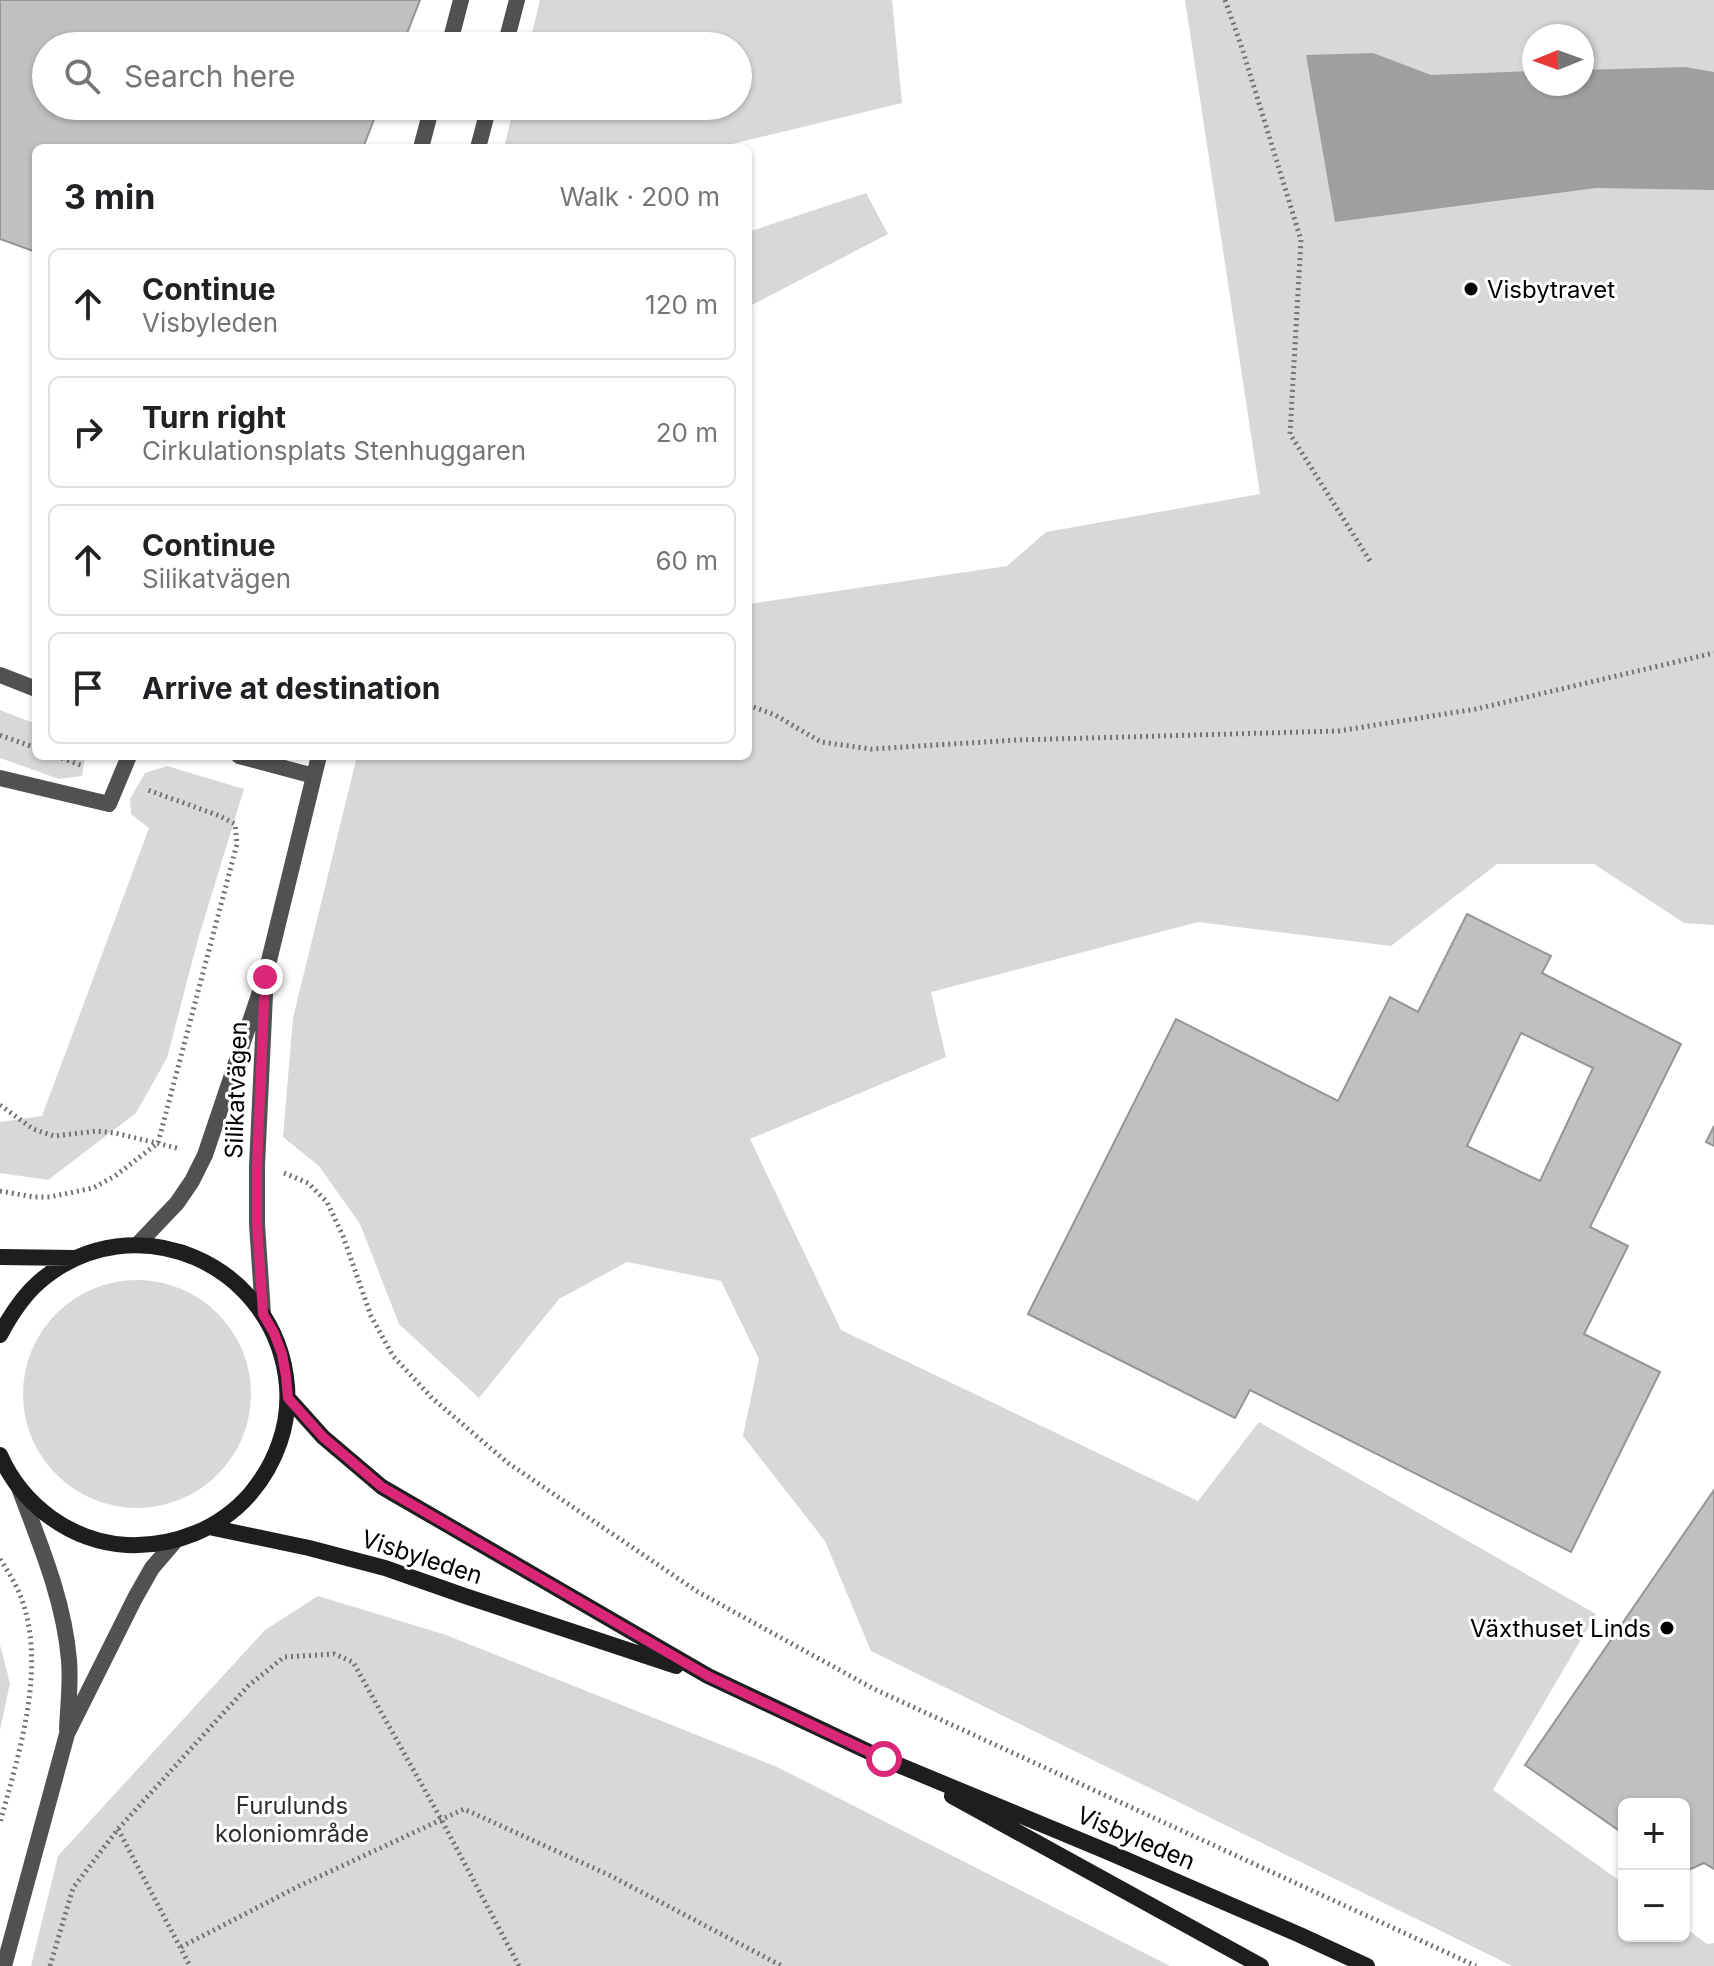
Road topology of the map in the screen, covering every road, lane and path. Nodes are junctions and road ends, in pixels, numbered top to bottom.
1 (461, 0) edge
2 (517, 0) edge
3 (1225, 0) edge
4 (453, 32) edge
5 (509, 32) edge
6 (428, 120) edge
7 (485, 120) edge
8 (422, 144) edge
9 (479, 144) edge
10 (1370, 561) dead end
11 (1714, 653) edge
12 (0, 675) edge
13 (32, 687) edge
14 (752, 706) edge
15 (0, 735) edge
16 (32, 747) edge
17 (67, 760) edge
18 (127, 760) edge
19 (254, 760) edge
20 (318, 760) edge
21 (314, 776) junction
22 (0, 778) edge
23 (118, 779) junction
24 (265, 977) junction
25 (0, 1105) edge
26 (158, 1143) junction
27 (205, 1155) junction
28 (257, 1166) junction
29 (0, 1191) edge
30 (137, 1245) junction
31 (0, 1257) edge
32 (77, 1258) junction
33 (263, 1314) junction
34 (0, 1335) edge
35 (288, 1398) junction
36 (0, 1455) edge
37 (19, 1487) junction
38 (209, 1527) junction
39 (176, 1540) junction
40 (0, 1559) edge
41 (708, 1676) junction
42 (67, 1734) junction
43 (884, 1759) junction
44 (441, 1819) junction
45 (0, 1823) edge
46 (118, 1829) junction
47 (181, 1947) junction
48 (4, 1966) edge
49 (50, 1966) edge
50 (190, 1966) edge
51 (519, 1966) edge
52 (782, 1966) edge
53 (1261, 1966) edge
54 (1367, 1966) edge
55 (1476, 1966) edge

1 - 4 street
2 - 5 street
3 - 10 path
6 - 8 street
7 - 9 street
11 - 14 path
12 - 13 street
15 - 16 path
17 - 23 path
18 - 23 street
19 - 21 street
20 - 21 street
21 - 24 street
22 - 23 street
23 - 26 path
24 - 27 street, Silikatvägen
24 - 28 street, Silikatvägen
25 - 26 path
26 - 27 path
26 - 29 path
27 - 30 street, Silikatvägen
28 - 33 street, Silikatvägen
28 - 55 path
30 - 32 main road
30 - 33 main road
31 - 32 main road
32 - 34 main road
33 - 35 main road
35 - 38 main road
35 - 41 main road, Visbyleden
36 - 37 main road
37 - 39 main road
37 - 42 street
38 - 39 main road
38 - 41 main road, Visbyleden
39 - 42 street
40 - 45 path
41 - 43 main road, Visbyleden
42 - 48 street
43 - 53 main road, Visbyleden
43 - 54 main road, Visbyleden
44 - 46 path
44 - 47 path
44 - 51 path
44 - 52 path
46 - 47 path
46 - 49 path
47 - 50 path

